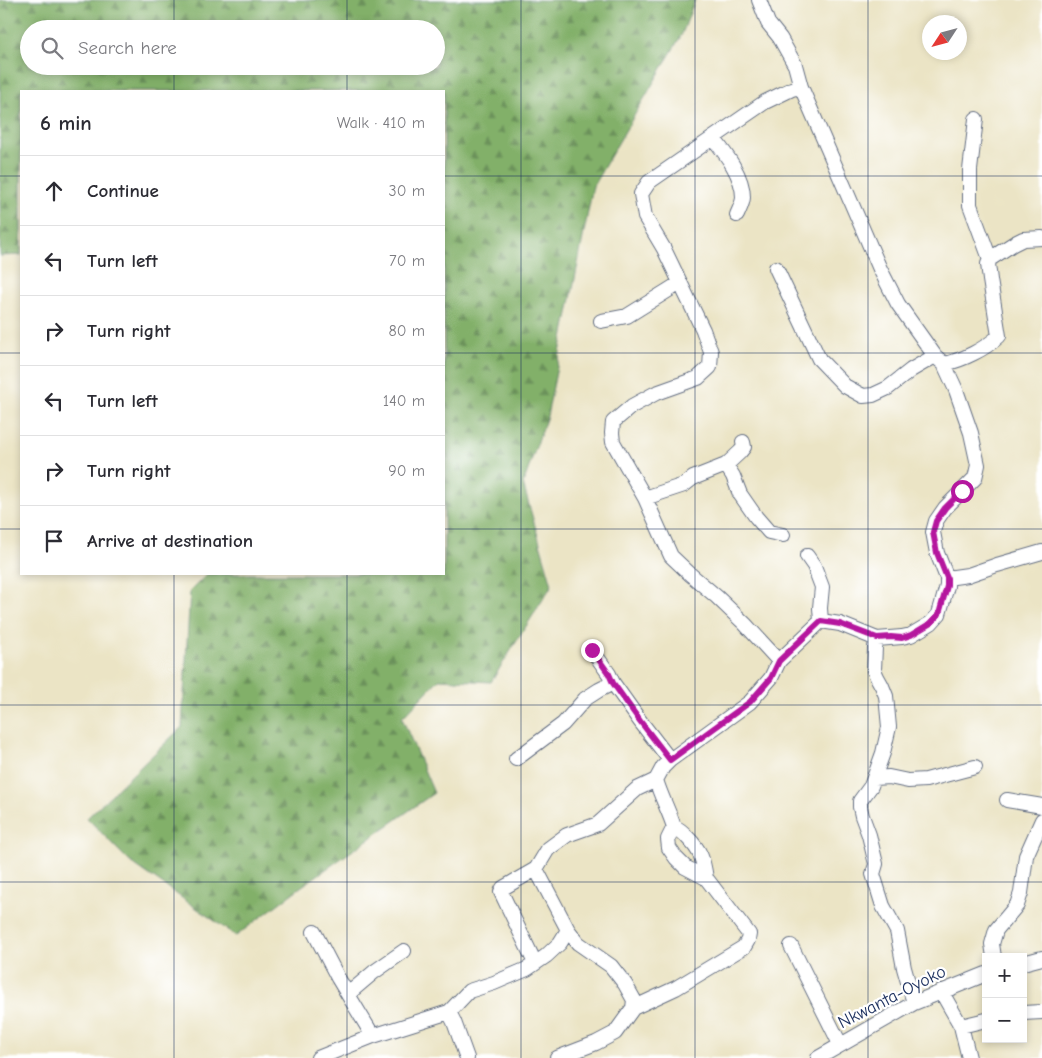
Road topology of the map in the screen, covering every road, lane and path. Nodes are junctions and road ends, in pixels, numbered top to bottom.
1 (760, 0) edge
2 (801, 87) junction
3 (976, 119) dead end
4 (713, 138) junction
5 (737, 215) dead end
6 (1042, 238) edge
7 (990, 259) junction
8 (776, 268) dead end
9 (680, 282) junction
10 (601, 321) dead end
11 (939, 360) junction
12 (743, 442) dead end
13 (726, 465) junction
14 (645, 498) junction
15 (783, 535) dead end
16 (1042, 552) edge
17 (807, 556) dead end
18 (947, 578) junction
19 (821, 621) junction
20 (877, 638) junction
21 (592, 650) dead end
22 (779, 661) junction
23 (613, 683) junction
24 (516, 759) dead end
25 (670, 760) junction
26 (975, 767) dead end
27 (874, 778) junction
28 (656, 780) junction
29 (1007, 800) dead end
30 (1042, 806) edge
31 (1042, 820) edge
32 (674, 828) junction
33 (536, 869) junction
34 (706, 878) junction
35 (568, 930) junction
36 (314, 932) dead end
37 (791, 946) dead end
38 (404, 951) dead end
39 (993, 953) edge
40 (1042, 958) edge
41 (1027, 962) edge
42 (535, 963) junction
43 (982, 976) edge
44 (941, 991) junction
45 (348, 994) junction
46 (914, 1002) junction
47 (633, 1008) junction
48 (449, 1012) junction
49 (1042, 1012) edge
50 (1027, 1013) edge
51 (982, 1021) edge
52 (961, 1026) junction
53 (373, 1036) junction
54 (840, 1044) junction
55 (318, 1058) edge
56 (466, 1058) edge
57 (557, 1058) edge
58 (818, 1058) edge
59 (969, 1058) edge

1 - 2 street
2 - 4 street
2 - 11 street
3 - 7 street
4 - 5 street
4 - 9 street
6 - 7 street
7 - 11 street
8 - 11 street
9 - 10 street
9 - 14 street
11 - 18 street
12 - 13 street
13 - 14 street
13 - 15 street
14 - 22 street
16 - 18 street
17 - 19 street
18 - 20 street
19 - 20 street
19 - 22 street
20 - 27 street
21 - 23 street
22 - 25 street
23 - 24 street
23 - 25 street
25 - 28 street
26 - 27 street
27 - 46 street
28 - 32 street
28 - 33 street
29 - 30 street
31 - 39 street
32 - 34 street
32 - 34 street
33 - 35 street
33 - 42 street
34 - 47 street
35 - 42 street
35 - 47 street
36 - 45 street
37 - 54 street
38 - 45 street
40 - 41 street
42 - 48 street
43 - 44 street, Nkwanta-Oyoko
44 - 46 street, Nkwanta-Oyoko
44 - 52 street
45 - 53 street
46 - 54 street, Nkwanta-Oyoko
47 - 57 street
48 - 53 street
48 - 56 street
49 - 50 street
51 - 52 street
52 - 59 street
53 - 55 street
54 - 58 street, Nkwanta-Oyoko

